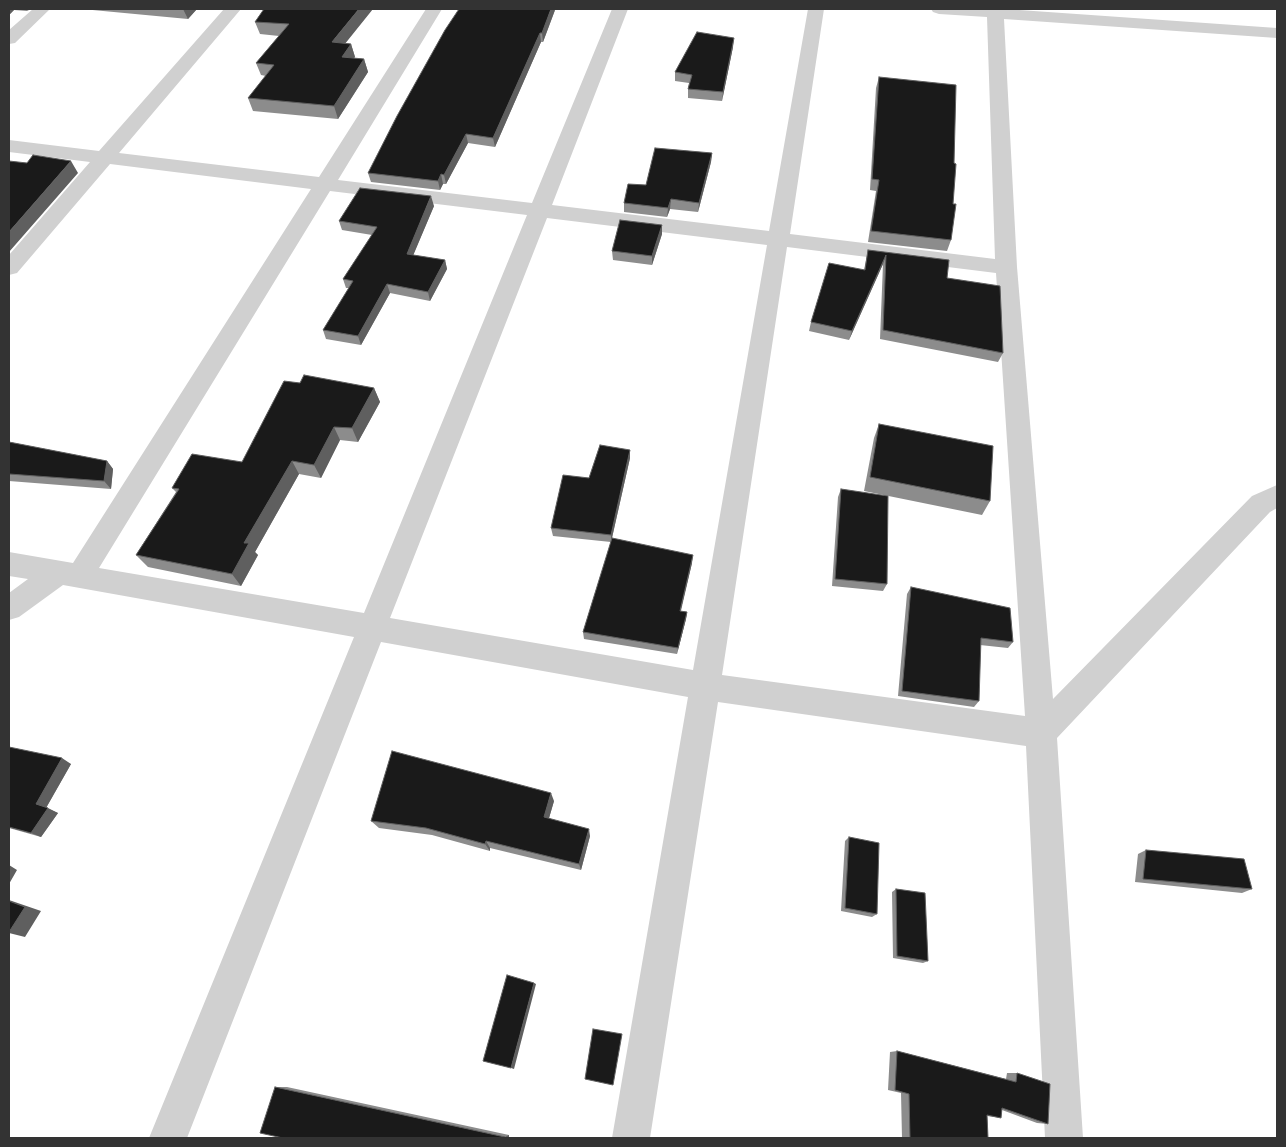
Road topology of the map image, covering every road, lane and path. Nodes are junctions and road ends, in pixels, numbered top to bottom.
1 (42, 9) edge
2 (233, 9) edge
3 (434, 9) edge
4 (620, 9) edge
5 (816, 9) edge
6 (939, 9) edge
7 (995, 11) edge
8 (1277, 33) edge
9 (9, 40) edge
10 (9, 146) edge
11 (104, 158) junction
12 (324, 185) junction
13 (539, 211) junction
14 (778, 240) junction
15 (1006, 267) junction
16 (9, 268) edge
17 (1277, 495) edge
18 (9, 564) edge
19 (69, 575) junction
20 (9, 608) edge
21 (372, 628) junction
22 (705, 686) junction
23 (1040, 733) junction
24 (168, 1138) edge
25 (631, 1138) edge
26 (1064, 1138) edge

1 - 9 street
2 - 11 street
3 - 12 street
4 - 13 street
5 - 14 street
6 - 7 street
7 - 8 street
7 - 15 street
10 - 11 street
11 - 12 street
11 - 16 street
12 - 13 street
12 - 19 street
13 - 14 street
13 - 21 street
14 - 15 street
14 - 22 street
15 - 23 street
17 - 23 street
18 - 19 street
19 - 20 street
19 - 21 street
21 - 22 street
21 - 24 street
22 - 23 street
22 - 25 street
23 - 26 street

